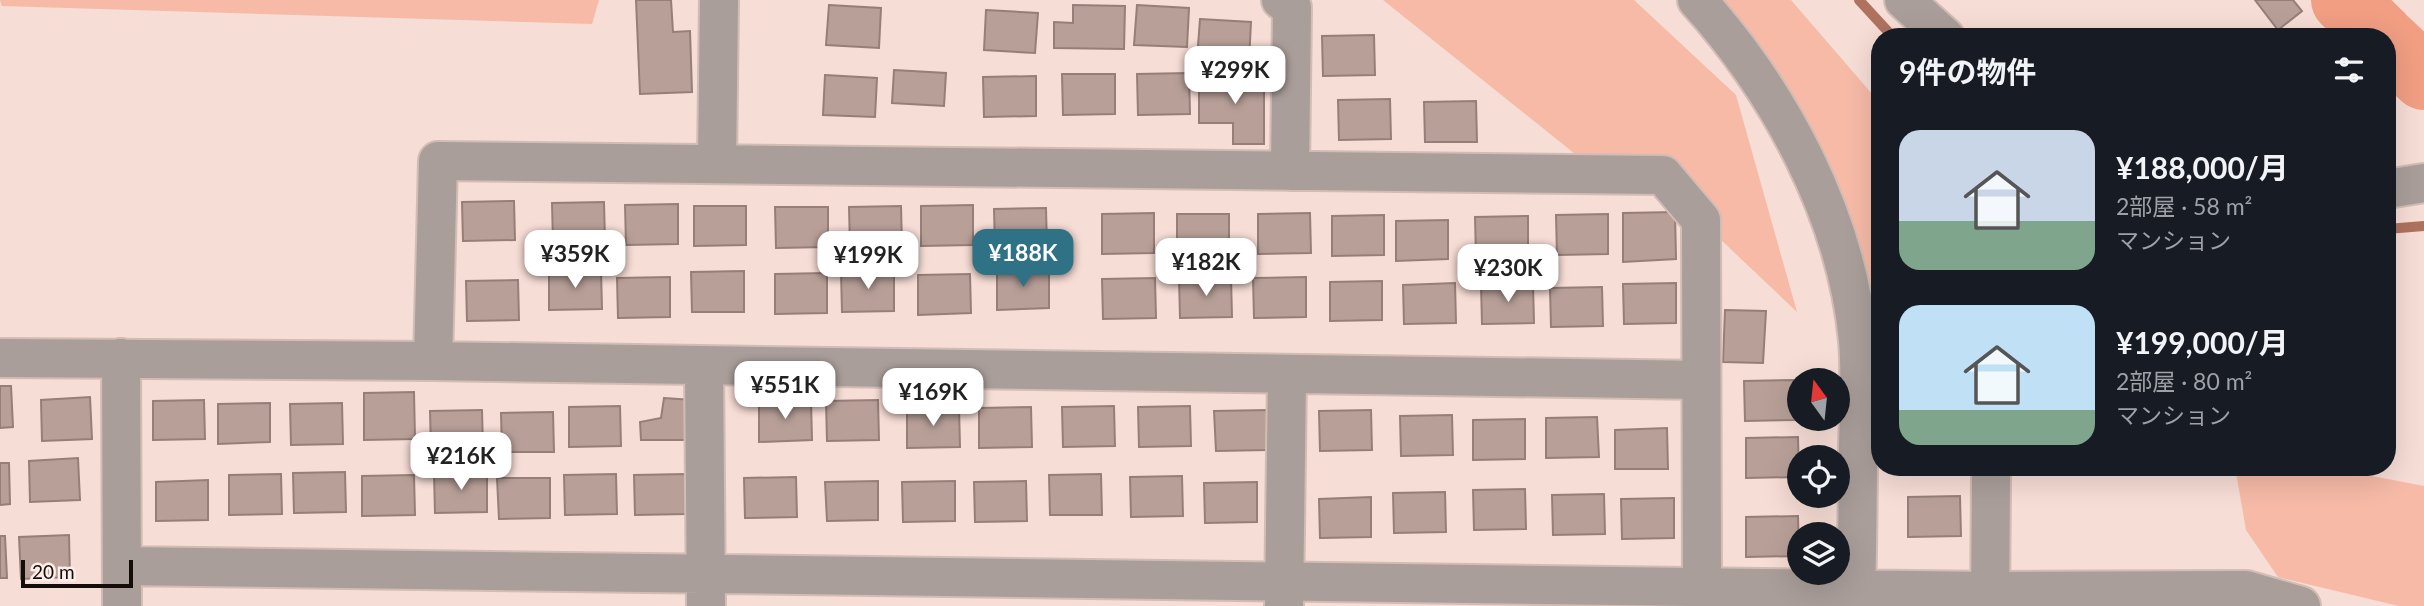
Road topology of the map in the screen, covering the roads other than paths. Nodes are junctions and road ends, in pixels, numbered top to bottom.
1 (719, 0) edge
2 (1281, 0) edge
3 (1697, 0) edge
4 (1905, 0) edge
5 (1935, 28) edge
6 (716, 164) junction
7 (1290, 171) junction
8 (2424, 183) edge
9 (2396, 188) edge
10 (0, 358) edge
11 (121, 358) junction
12 (433, 361) junction
13 (704, 366) junction
14 (1287, 374) junction
15 (1701, 380) junction
16 (1991, 478) dead end
17 (123, 566) junction
18 (1702, 587) junction
19 (706, 590) edge
20 (1284, 594) edge
21 (1856, 597) edge
22 (1990, 599) edge
23 (122, 606) edge
24 (2301, 606) edge

1 - 6 street
2 - 7 street
3 - 21 street
4 - 5 street
6 - 7 street
6 - 12 street
7 - 15 street
8 - 9 street
10 - 11 street
11 - 12 street
11 - 17 street
12 - 13 street
13 - 14 street
13 - 19 street
14 - 15 street
14 - 20 street
15 - 18 street
16 - 22 street
17 - 19 street
17 - 23 street
18 - 20 street
18 - 21 street
19 - 20 street
21 - 22 street
22 - 24 street

